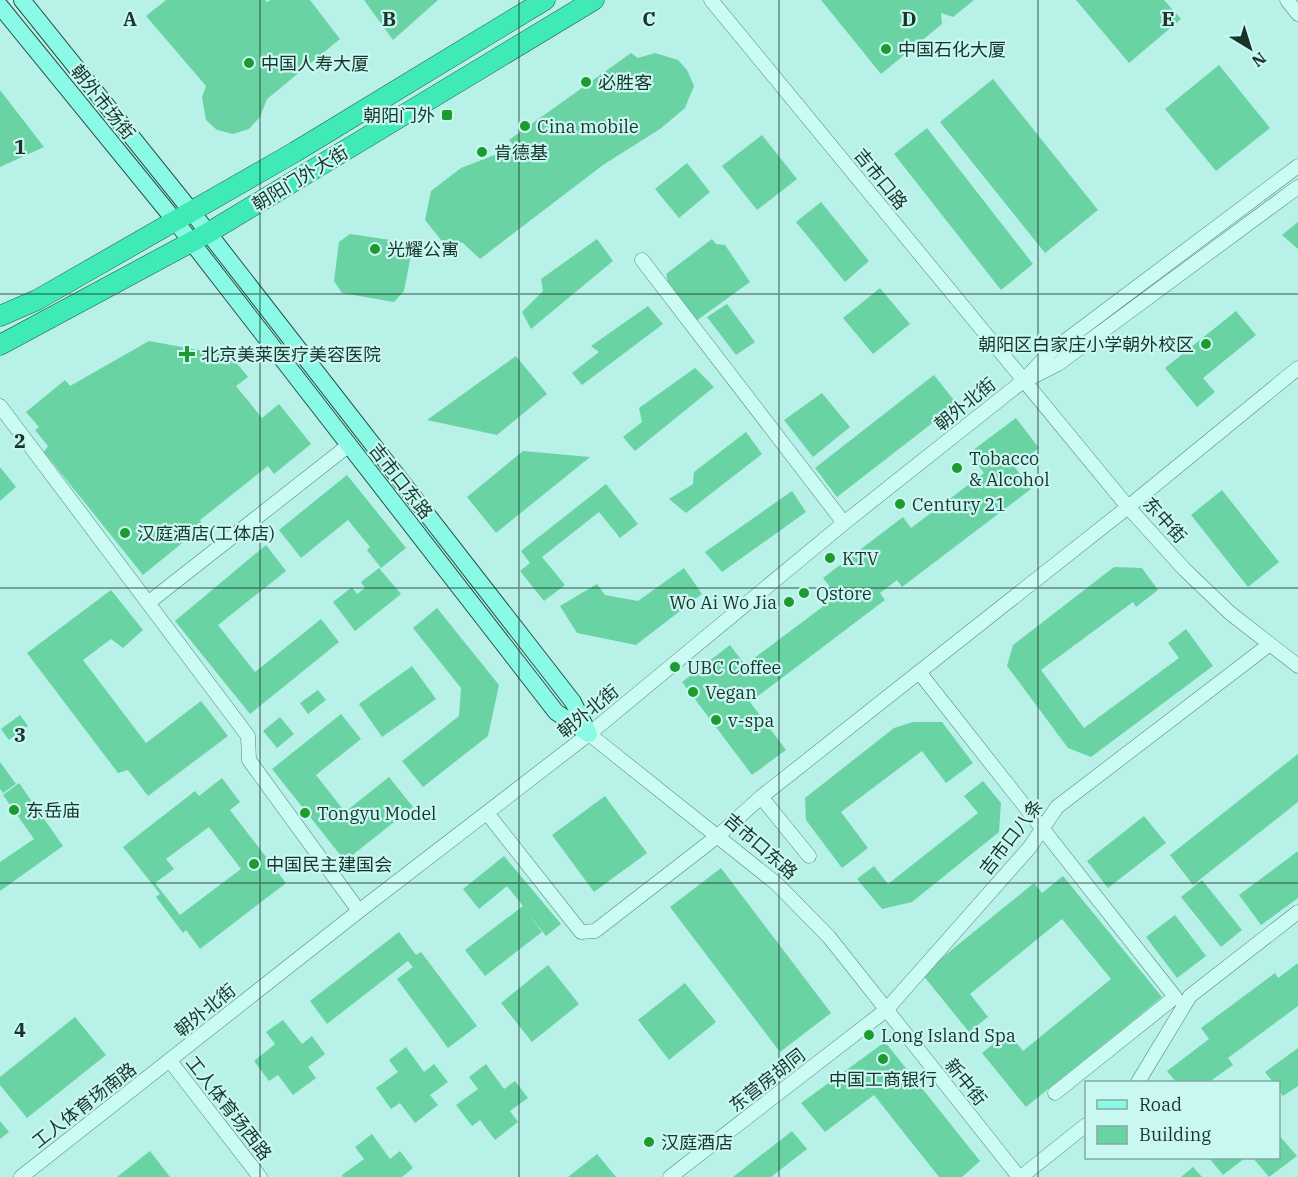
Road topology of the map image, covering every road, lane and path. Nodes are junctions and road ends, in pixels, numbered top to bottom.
1 (22, 0) edge
2 (545, 0) edge
3 (594, 0) edge
4 (711, 0) edge
5 (1287, 0) edge
6 (0, 6) edge
7 (1298, 14) edge
8 (1298, 166) edge
9 (1298, 187) edge
10 (184, 217) junction
11 (200, 238) junction
12 (642, 260) dead end
13 (0, 316) edge
14 (0, 345) edge
15 (1298, 368) edge
16 (1023, 381) junction
17 (0, 406) edge
18 (349, 445) junction
19 (1128, 507) junction
20 (844, 523) junction
21 (148, 603) junction
22 (1270, 644) junction
23 (1298, 666) edge
24 (919, 672) junction
25 (589, 734) junction
26 (761, 797) junction
27 (487, 813) junction
28 (1042, 828) junction
29 (719, 836) junction
30 (809, 856) dead end
31 (359, 911) junction
32 (1298, 912) edge
33 (886, 1011) junction
34 (170, 1061) junction
35 (1139, 1081) edge
36 (1055, 1093) dead end
37 (1085, 1126) edge
38 (21, 1177) edge
39 (260, 1177) edge
40 (670, 1177) edge
41 (1020, 1177) edge

1 - 10 main road, 朝外市场街
2 - 10 highway, 朝阳门外大街
3 - 11 highway, 朝阳门外大街
4 - 16 street, 吉市口路
5 - 7 street
6 - 10 main road, 朝外市场街
8 - 16 street, 朝外北街
9 - 16 street, 朝外北街
10 - 11 main road
10 - 13 highway, 朝阳门外大街
11 - 14 highway, 朝阳门外大街
11 - 18 main road, 吉市口东路
11 - 25 main road, 吉市口东路
12 - 20 street
15 - 19 street
16 - 19 street, 东中街
16 - 20 street, 朝外北街
17 - 21 street
18 - 21 street
18 - 25 main road, 吉市口东路
19 - 22 street, 东中街
19 - 24 street
20 - 25 street, 朝外北街
21 - 31 street
22 - 23 street, 东中街
22 - 28 street, 吉市口八条
24 - 26 street
24 - 28 street
25 - 27 street, 朝外北街
25 - 29 street, 吉市口东路
26 - 29 street
26 - 30 street
27 - 29 street
27 - 31 street, 朝外北街
28 - 33 street, 吉市口八条
28 - 36 street
29 - 33 street, 吉市口东路
31 - 34 street, 朝外北街
32 - 35 street
33 - 40 street, 东营房胡同
33 - 41 street, 新中街
34 - 38 street, 工人体育场南路
34 - 39 street, 工人体育场西路
37 - 41 street

